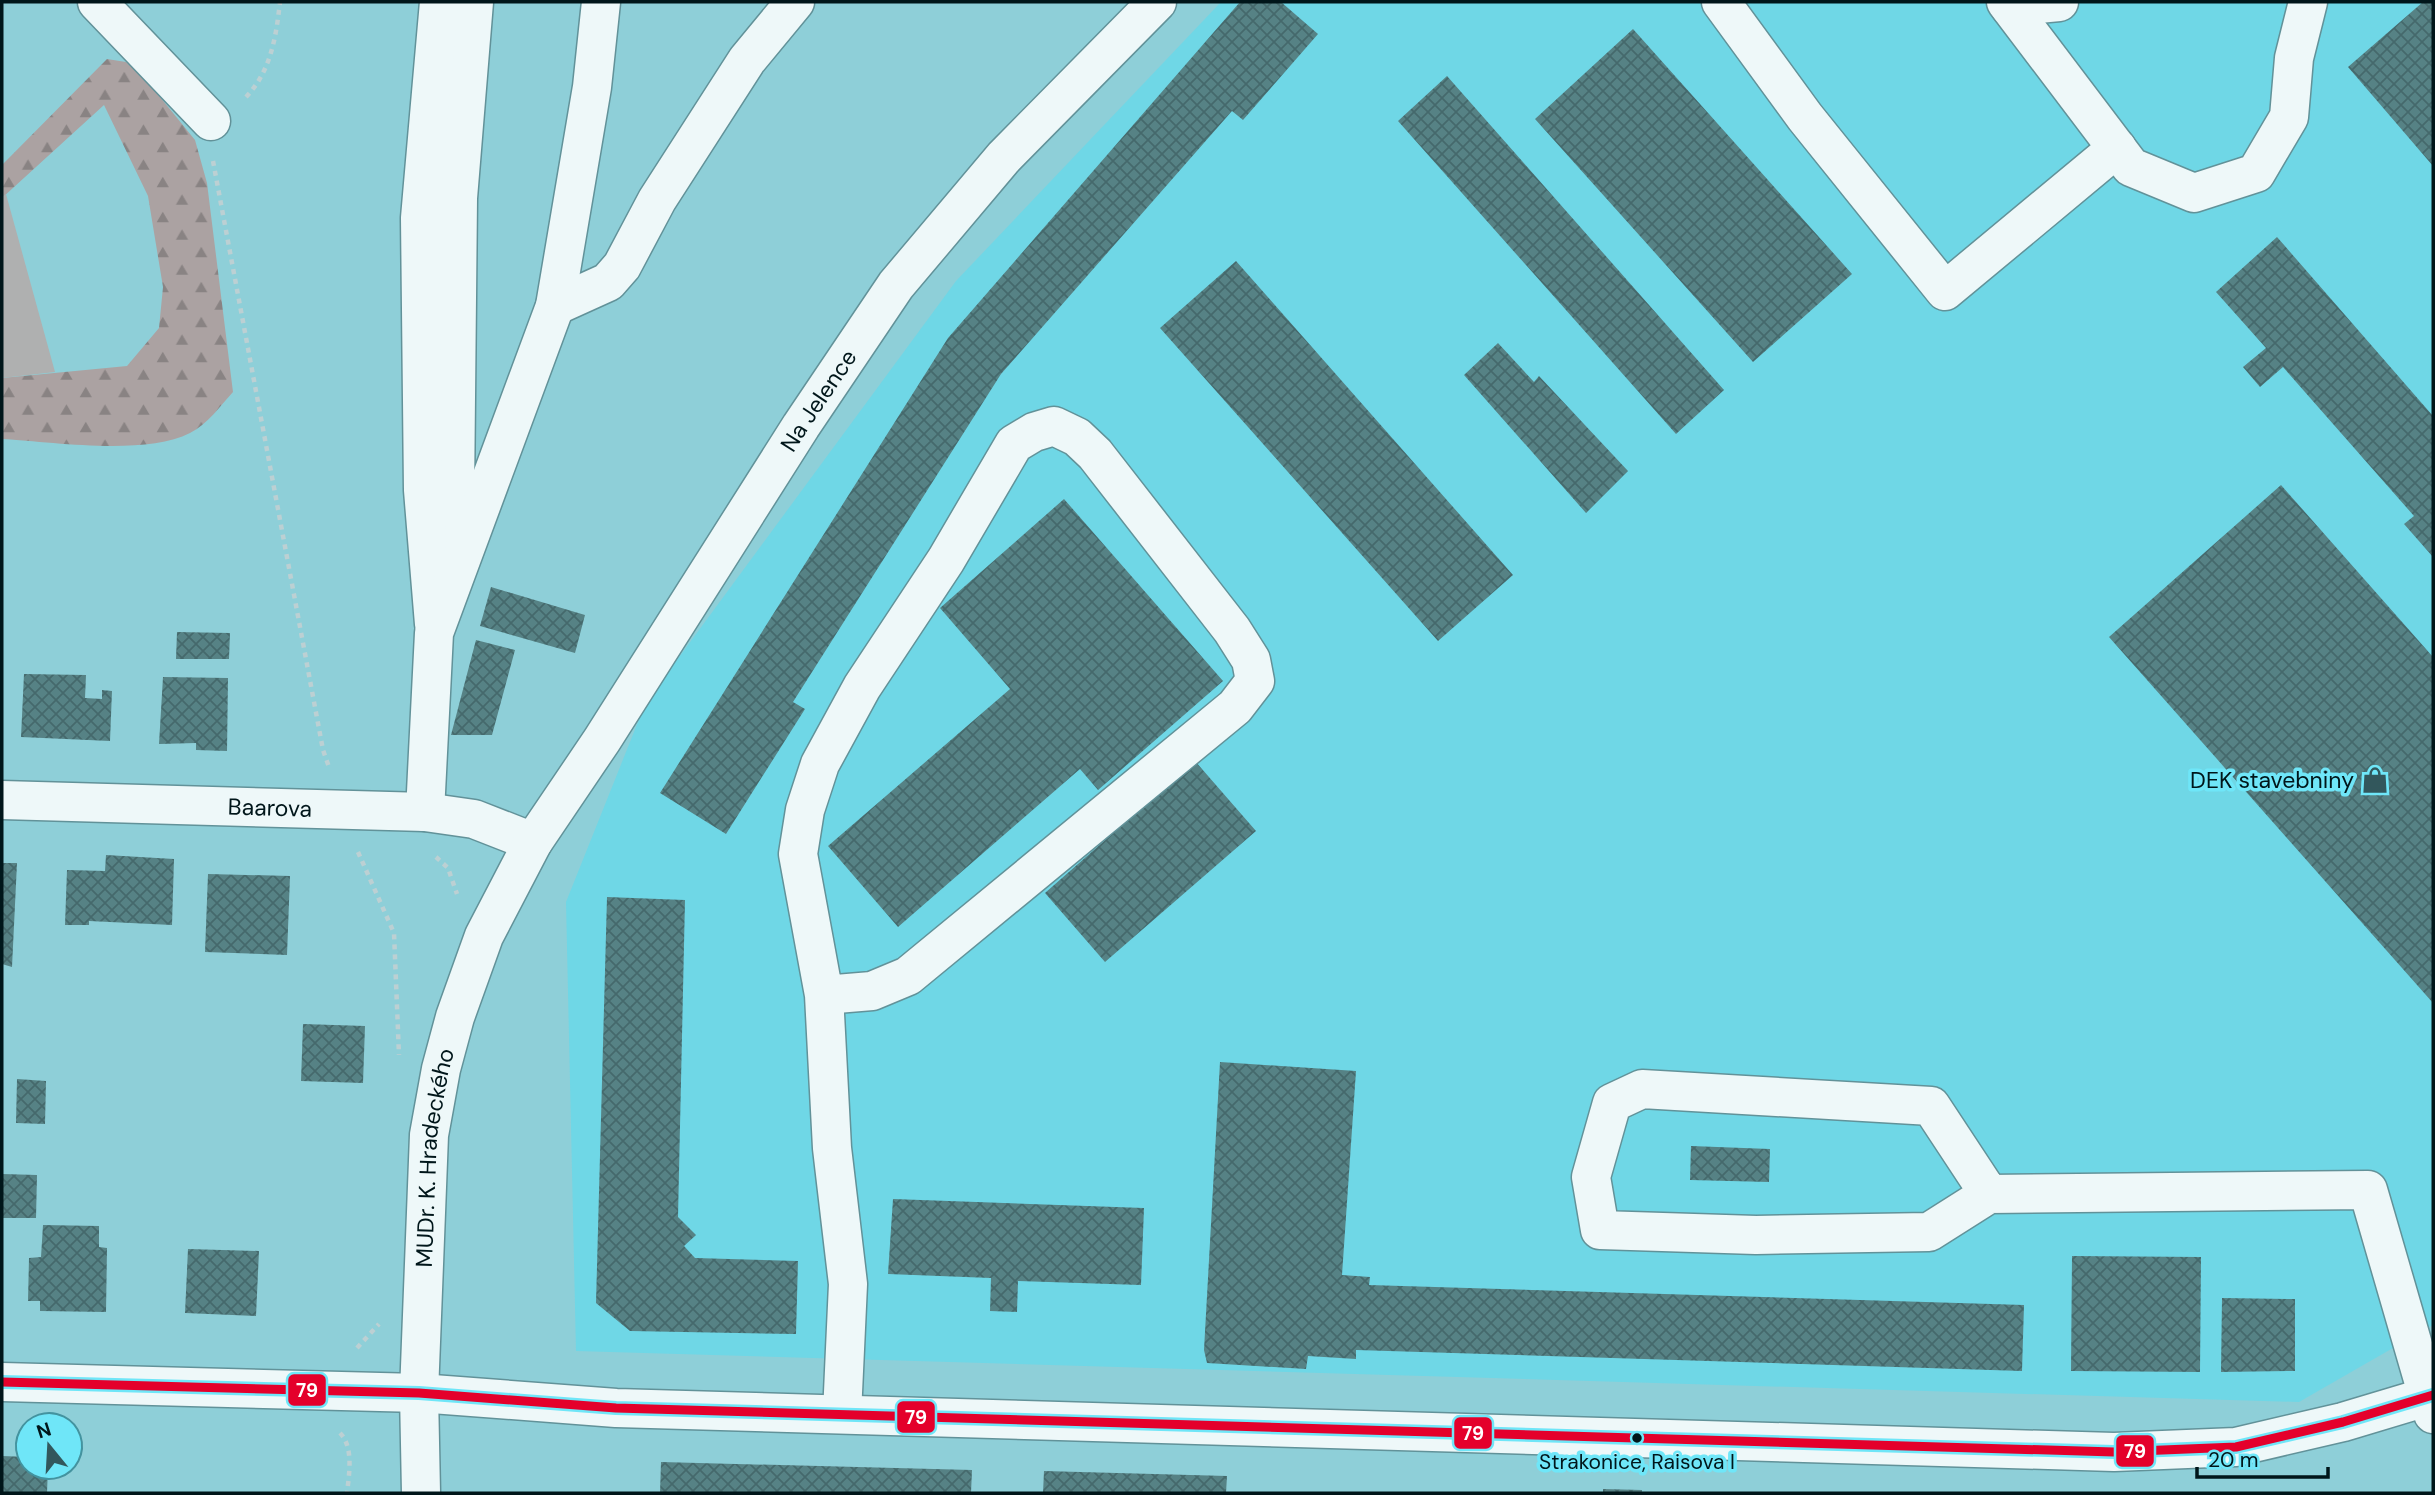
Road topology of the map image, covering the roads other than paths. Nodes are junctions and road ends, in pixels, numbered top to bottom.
1 (97, 2) edge
2 (439, 2) edge
3 (474, 2) edge
4 (601, 2) edge
5 (794, 2) edge
6 (1157, 2) edge
7 (1721, 2) edge
8 (2059, 2) edge
9 (2308, 2) edge
10 (2008, 5) edge
11 (211, 121) road end
12 (2117, 148) junction
13 (555, 306) junction
14 (461, 569) junction
15 (434, 633) junction
16 (2, 800) edge
17 (425, 811) junction
18 (533, 842) junction
19 (824, 995) junction
20 (1989, 1194) junction
21 (2, 1382) edge
22 (419, 1393) junction
23 (2432, 1402) edge
24 (842, 1414) junction
25 (421, 1493) edge

1 - 11 street
2 - 15 street
3 - 14 street
4 - 13 street
5 - 13 street
6 - 18 street, Na Jelence
7 - 12 street
8 - 10 street
9 - 12 street
10 - 12 street
13 - 14 street
14 - 15 street
15 - 17 street
16 - 17 street, Baarova
17 - 18 street, Baarova
18 - 22 street, MUDr. K. Hradeckého
19 - 19 street
19 - 24 street
20 - 20 street
20 - 23 street
21 - 22 street
22 - 24 street
22 - 25 street, MUDr. K. Hradeckého
23 - 24 street

